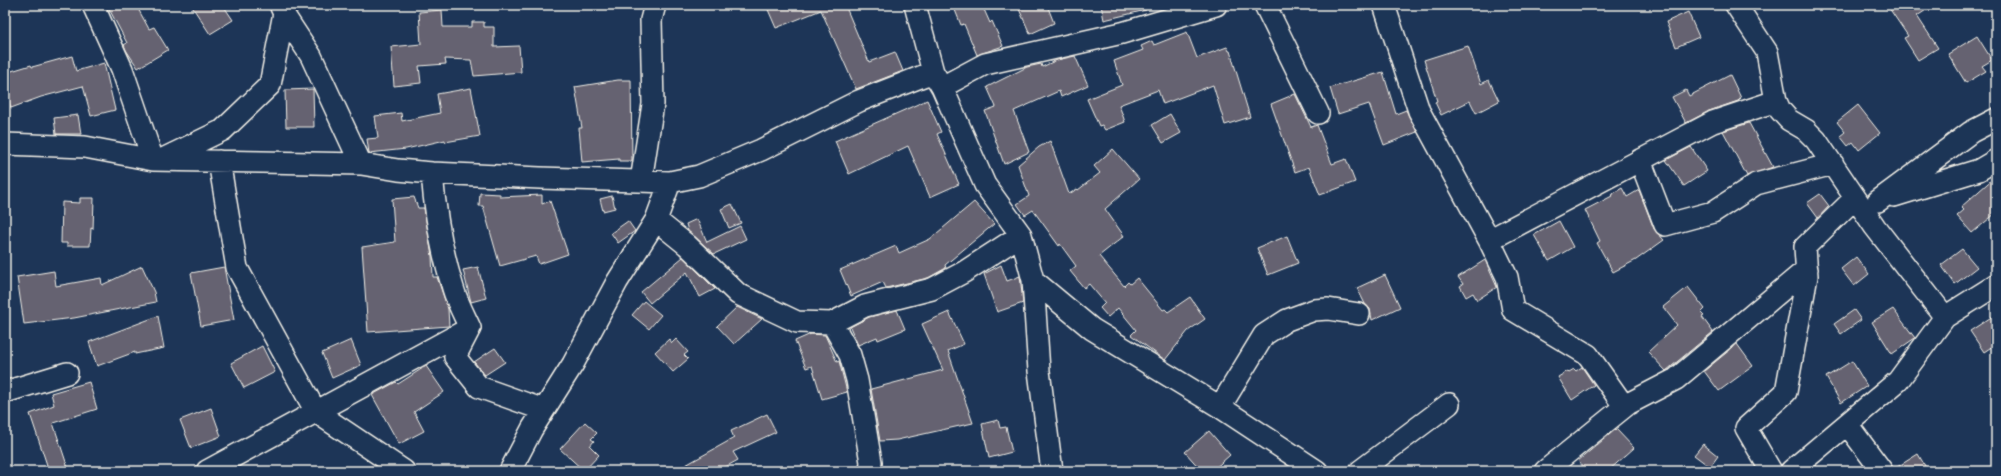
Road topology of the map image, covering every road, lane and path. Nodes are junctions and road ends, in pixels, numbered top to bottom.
1 (93, 5) edge
2 (655, 5) edge
3 (915, 5) edge
4 (1216, 5) edge
5 (1266, 5) edge
6 (1384, 5) edge
7 (1736, 5) edge
8 (1187, 8) edge
9 (282, 9) edge
10 (938, 79) junction
11 (1776, 101) junction
12 (1318, 113) dead end
13 (1996, 119) edge
14 (5, 144) edge
15 (157, 160) junction
16 (1640, 160) junction
17 (1996, 160) edge
18 (219, 161) junction
19 (361, 164) junction
20 (1833, 164) junction
21 (432, 172) junction
22 (641, 181) junction
23 (670, 182) junction
24 (1865, 202) junction
25 (656, 220) junction
26 (1021, 235) junction
27 (1489, 240) junction
28 (1807, 269) junction
29 (1034, 280) junction
30 (1996, 285) edge
31 (1359, 314) dead end
32 (1945, 317) junction
33 (832, 323) junction
34 (470, 328) junction
35 (67, 373) dead end
36 (5, 392) edge
37 (1449, 404) dead end
38 (1628, 404) junction
39 (1220, 407) junction
40 (544, 410) junction
41 (316, 412) junction
42 (1847, 424) junction
43 (207, 471) edge
44 (404, 471) edge
45 (510, 471) edge
46 (870, 471) edge
47 (1052, 471) edge
48 (1317, 471) edge
49 (1360, 471) edge
50 (1545, 471) edge
51 (1771, 471) edge
52 (1791, 471) edge
53 (1882, 471) edge

1 - 15 street
2 - 22 street
3 - 10 street
4 - 8 street
5 - 12 street
6 - 27 street
7 - 11 street
8 - 10 street
9 - 15 street
9 - 19 street
10 - 23 street
10 - 26 street
11 - 16 street
11 - 20 street
13 - 24 street
14 - 15 street
15 - 18 street
16 - 20 street
16 - 27 street
17 - 24 street
18 - 19 street
18 - 41 street
19 - 21 street
20 - 24 street
21 - 22 street
21 - 34 street
22 - 23 street
23 - 25 street
24 - 28 street
24 - 32 street
25 - 33 street
25 - 40 street
26 - 29 street
26 - 33 street
27 - 38 street
28 - 38 street
28 - 51 street
29 - 39 street
29 - 47 street
30 - 32 street
31 - 39 street
32 - 42 street
33 - 46 street
34 - 40 street
34 - 41 street
35 - 36 street
37 - 49 street
38 - 50 street
39 - 48 street
40 - 45 street
41 - 43 street
41 - 44 street
42 - 52 street
42 - 53 street

